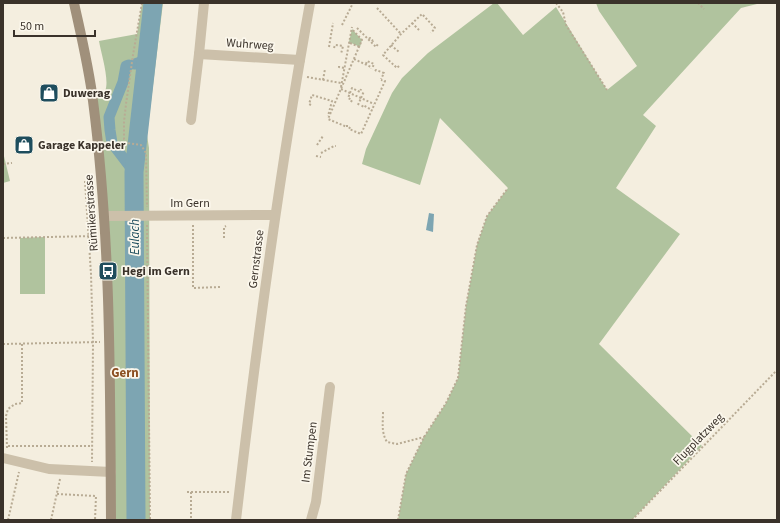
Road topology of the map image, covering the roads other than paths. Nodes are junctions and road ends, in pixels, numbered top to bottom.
1 (74, 3) edge
2 (204, 3) edge
3 (310, 3) edge
4 (199, 54) junction
5 (300, 60) junction
6 (191, 120) dead end
7 (274, 215) junction
8 (105, 216) junction
9 (330, 387) dead end
10 (4, 458) edge
11 (111, 472) junction
12 (112, 520) edge
13 (236, 520) edge
14 (312, 520) edge

1 - 8 main road, Rümikerstrasse
2 - 4 street
3 - 5 street, Gernstrasse
4 - 5 street, Wuhrweg
4 - 6 street
5 - 7 street, Gernstrasse
7 - 8 street, Im Gern
7 - 13 street, Gernstrasse
8 - 11 main road, Rümikerstrasse
9 - 14 street, Im Stumpen
10 - 11 street
11 - 12 main road, Rümikerstrasse

